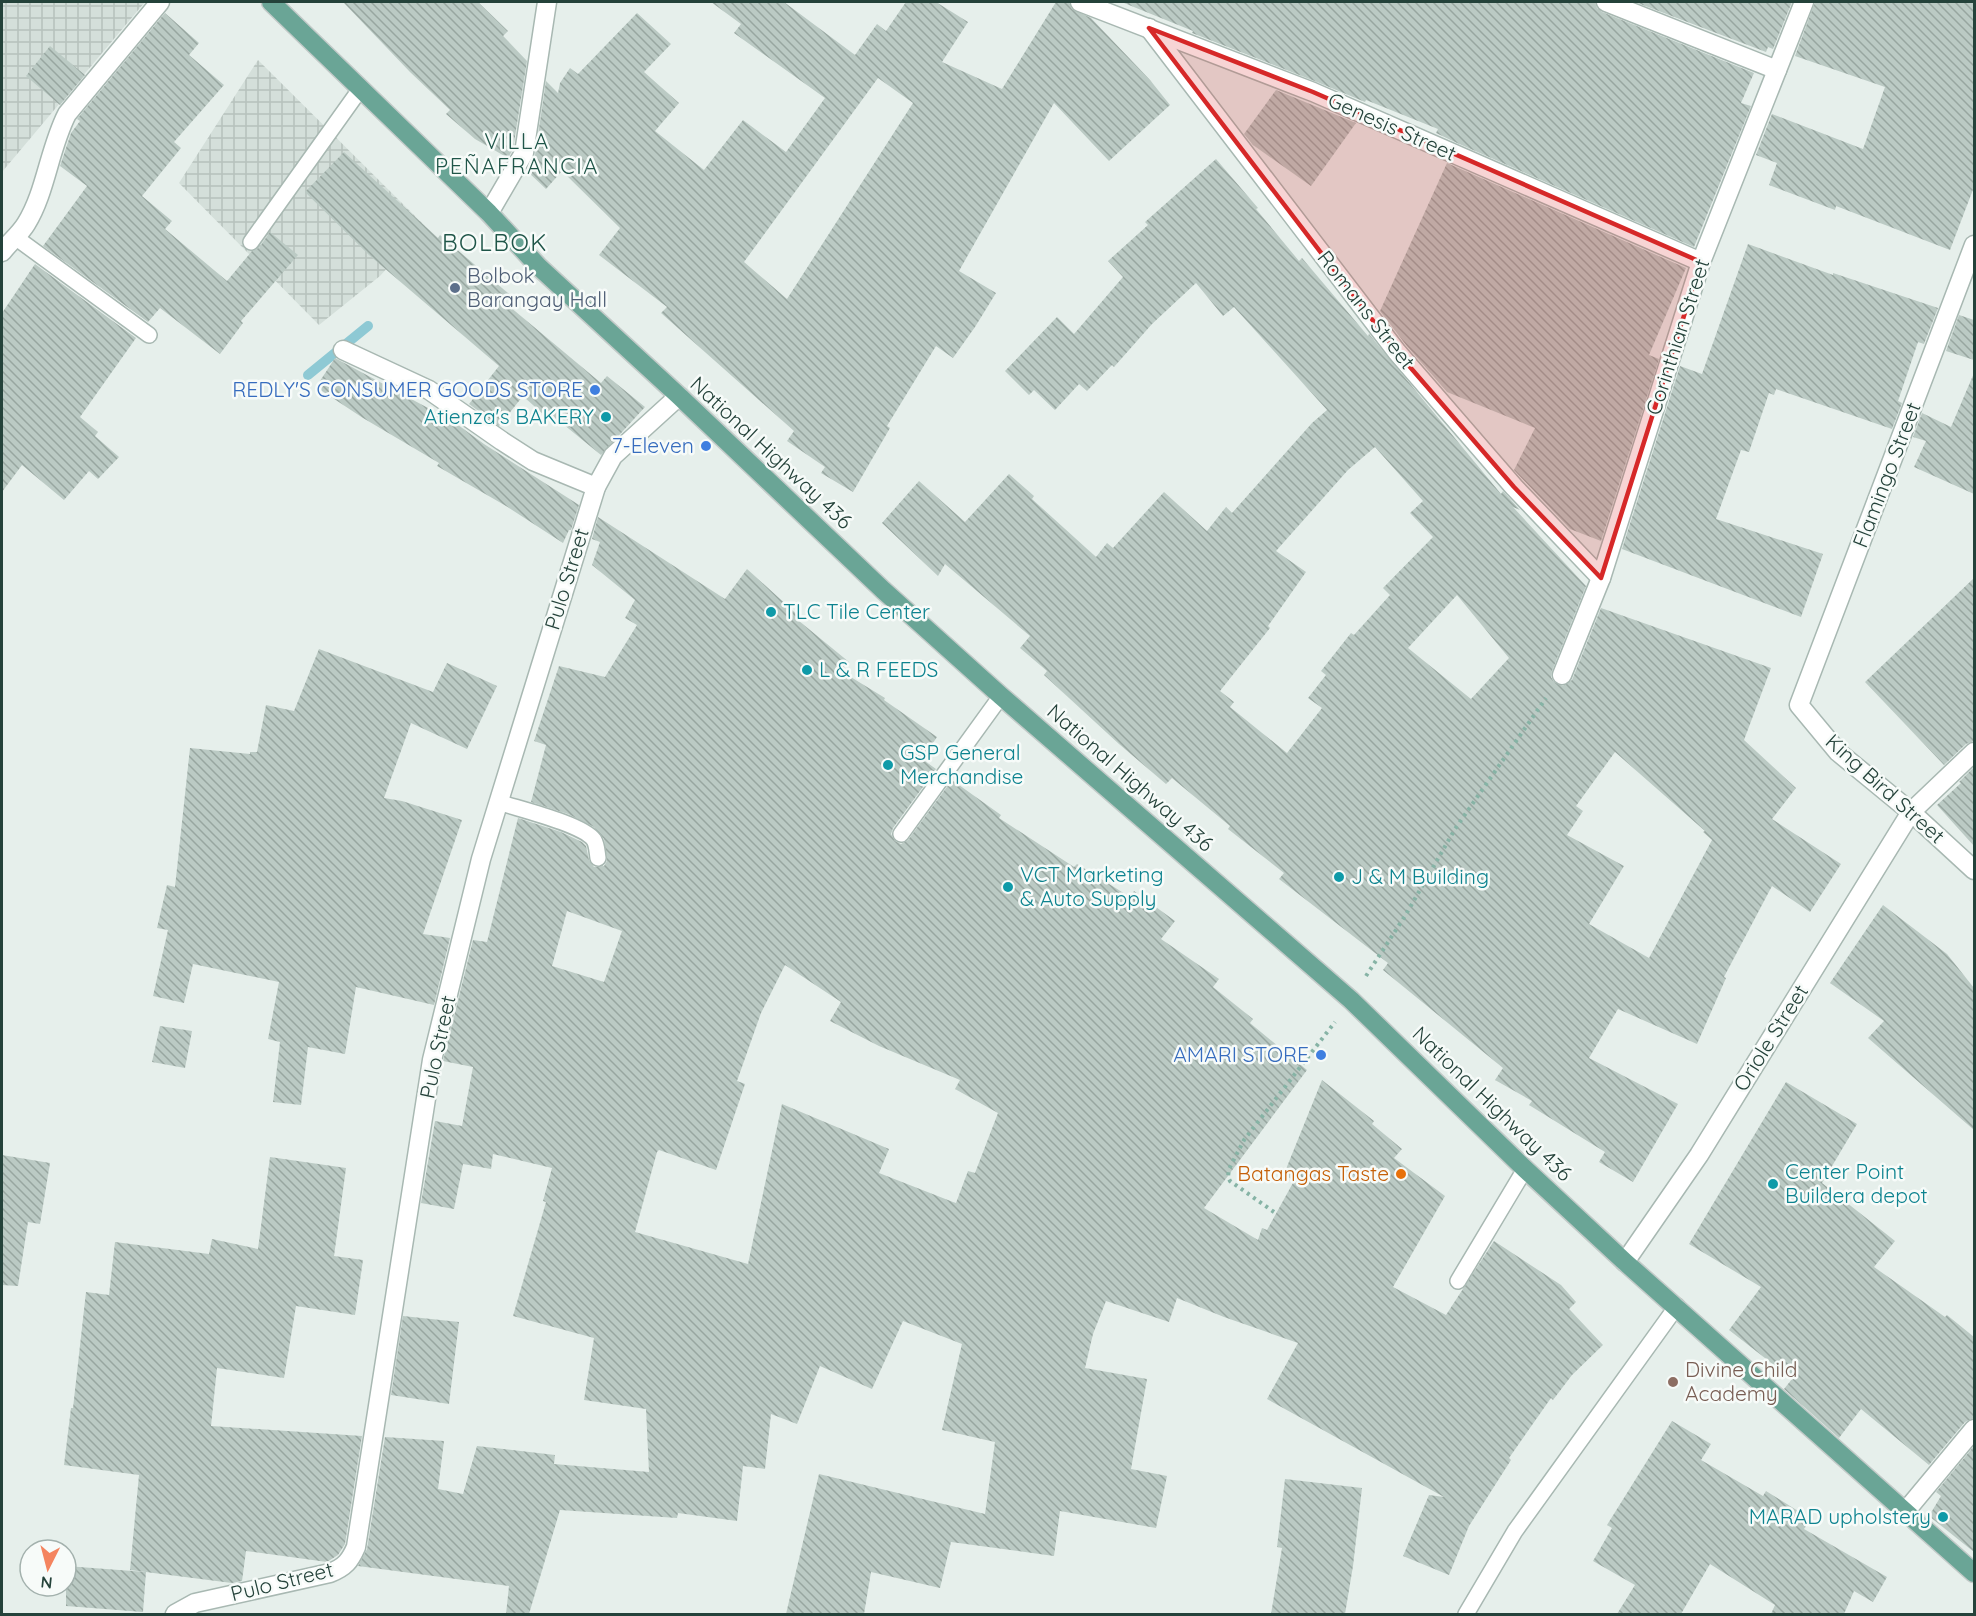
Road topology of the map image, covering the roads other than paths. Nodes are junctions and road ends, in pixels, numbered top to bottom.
1 (160, 2) edge
2 (271, 2) edge
3 (547, 2) edge
4 (1080, 2) edge
5 (1606, 2) edge
6 (1804, 2) edge
7 (1149, 28) junction
8 (1777, 70) junction
9 (361, 88) junction
10 (489, 213) junction
11 (15, 237) junction
12 (251, 242) dead end
13 (1974, 245) edge
14 (2, 252) edge
15 (1701, 262) junction
16 (149, 335) dead end
17 (343, 350) dead end
18 (679, 396) junction
19 (596, 487) junction
20 (1602, 578) junction
21 (1562, 675) road end
22 (1001, 696) junction
23 (1799, 705) joint
24 (1974, 752) edge
25 (498, 802) junction
26 (1911, 812) junction
27 (901, 834) dead end
28 (598, 858) dead end
29 (1974, 870) edge
30 (1525, 1168) junction
31 (1625, 1262) junction
32 (1458, 1281) dead end
33 (1677, 1306) junction
34 (1974, 1429) edge
35 (1905, 1512) junction
36 (1974, 1574) edge
37 (175, 1614) edge
38 (1466, 1614) edge

1 - 11 street
2 - 9 main road, National Highway 436
3 - 10 street
4 - 7 street, Genesis Street
5 - 8 street
6 - 8 street, Corinthian Street
7 - 15 street, Genesis Street
7 - 20 street, Romans Street
8 - 15 street, Corinthian Street
9 - 10 main road, National Highway 436
9 - 12 lane
10 - 18 main road, National Highway 436
11 - 14 street
11 - 16 lane
13 - 23 street, Flamingo Street
15 - 20 street, Corinthian Street
17 - 19 street
18 - 19 street, Pulo Street
18 - 22 main road, National Highway 436
19 - 25 street, Pulo Street
20 - 21 street, Corinthian Street
22 - 27 lane
22 - 30 main road, National Highway 436
23 - 26 street, King Bird Street
24 - 26 street, Oriole Street
25 - 28 lane
25 - 37 street, Pulo Street
26 - 29 street, King Bird Street
26 - 31 street, Oriole Street
30 - 31 main road, National Highway 436
30 - 32 lane
31 - 33 main road, National Highway 436
33 - 35 main road, National Highway 436
33 - 38 lane
34 - 35 street
35 - 36 main road, National Highway 436

